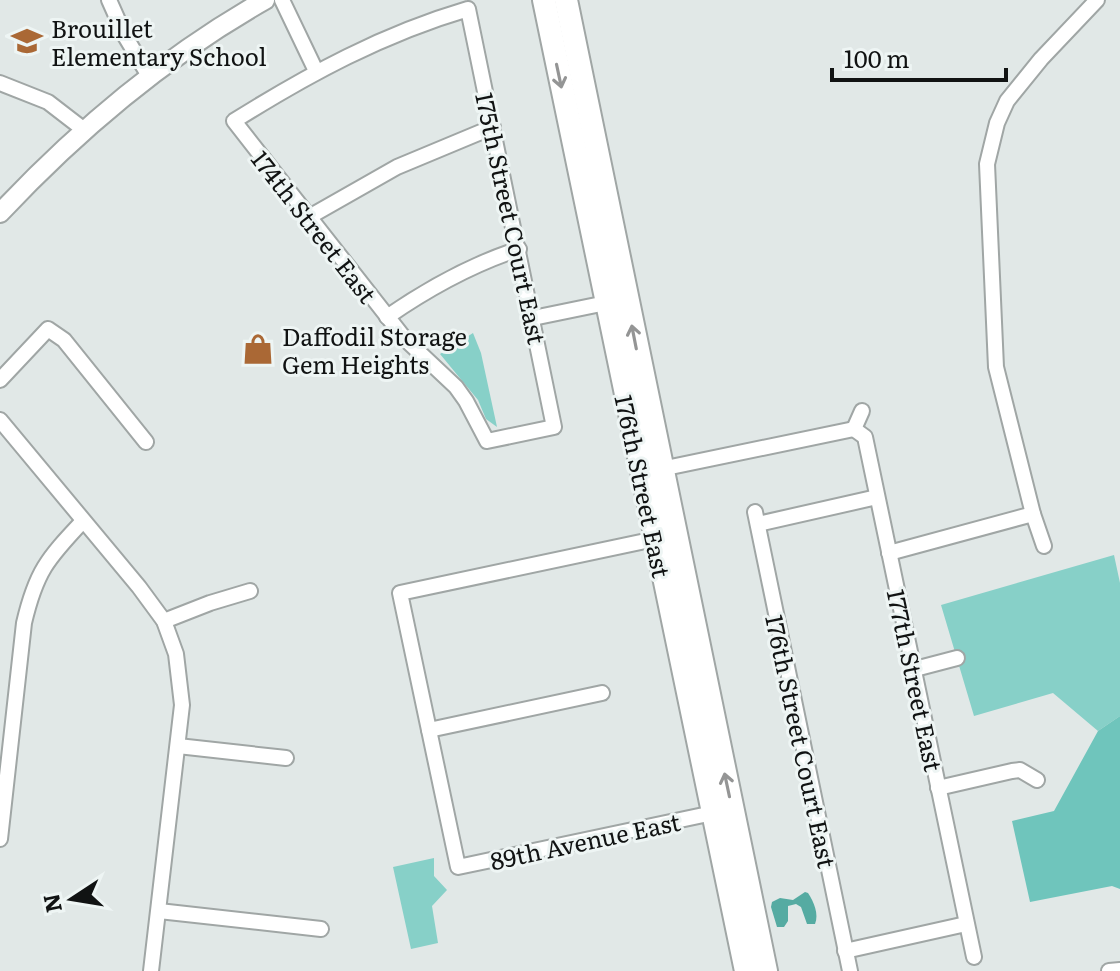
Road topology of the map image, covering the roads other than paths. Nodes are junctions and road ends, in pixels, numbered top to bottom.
1 (109, 0) edge
2 (265, 0) edge
3 (282, 0) edge
4 (544, 0) edge
5 (566, 0) edge
6 (1097, 0) edge
7 (316, 71) junction
8 (149, 76) junction
9 (0, 83) edge
10 (493, 127) junction
11 (83, 129) junction
12 (0, 213) edge
13 (309, 217) junction
14 (519, 249) junction
15 (606, 303) junction
16 (387, 317) junction
17 (533, 318) junction
18 (616, 354) junction
19 (1, 379) edge
20 (862, 411) dead end
21 (0, 420) edge
22 (554, 427) joint
23 (854, 429) junction
24 (146, 442) dead end
25 (661, 469) junction
26 (877, 497) junction
27 (1033, 514) junction
28 (83, 521) junction
29 (655, 539) junction
30 (1044, 546) dead end
31 (889, 553) junction
32 (250, 591) dead end
33 (164, 621) junction
34 (957, 658) dead end
35 (915, 669) junction
36 (602, 693) dead end
37 (8, 695) edge
38 (713, 718) junction
39 (429, 730) junction
40 (178, 746) junction
41 (286, 758) dead end
42 (1037, 780) dead end
43 (938, 788) junction
44 (713, 816) junction
45 (0, 839) edge
46 (159, 911) junction
47 (966, 924) junction
48 (321, 929) dead end
49 (845, 951) junction
50 (974, 957) dead end
51 (758, 967) edge
52 (1120, 970) edge
53 (151, 971) edge
54 (850, 971) edge
55 (1109, 971) edge

1 - 8 street
2 - 8 street
3 - 7 street
4 -> 15 main road, 176th Street East
25 -> 5 main road, 176th Street East
6 - 27 street
7 - 10 street, 175th Street Court East
7 - 13 street, 174th Street East
8 - 11 street
9 - 11 street
10 - 13 street
10 - 14 street, 175th Street Court East
11 - 12 street
13 - 16 street, 174th Street East
14 - 16 street
14 - 17 street, 175th Street Court East
15 - 17 street
15 - 18 main road, 176th Street East
16 - 22 street, 174th Street East
17 - 22 street, 175th Street Court East
18 - 25 main road
18 - 29 main road, 176th Street East
19 - 24 street
20 - 23 street
21 - 28 street
23 - 25 street
23 - 26 street, 177th Street East
25 - 38 main road, 176th Street East
26 - 31 street, 177th Street East
26 - 49 street, 176th Street Court East
27 - 30 street
27 - 31 street
28 - 33 street
28 - 37 street
29 - 38 main road
29 - 39 street
29 - 44 main road, 176th Street East
31 - 35 street, 177th Street East
32 - 33 street
33 - 40 street
34 - 35 street
35 - 43 street, 177th Street East
36 - 39 street
37 - 45 street
51 -> 38 main road, 176th Street East
39 - 44 street, 89th Avenue East
40 - 41 street
40 - 46 street
42 - 43 street
43 - 47 street, 177th Street East
44 - 51 main road, 176th Street East
46 - 48 street
46 - 53 street
47 - 49 street
47 - 50 street, 177th Street East
49 - 54 street, 176th Street Court East
52 - 55 street

